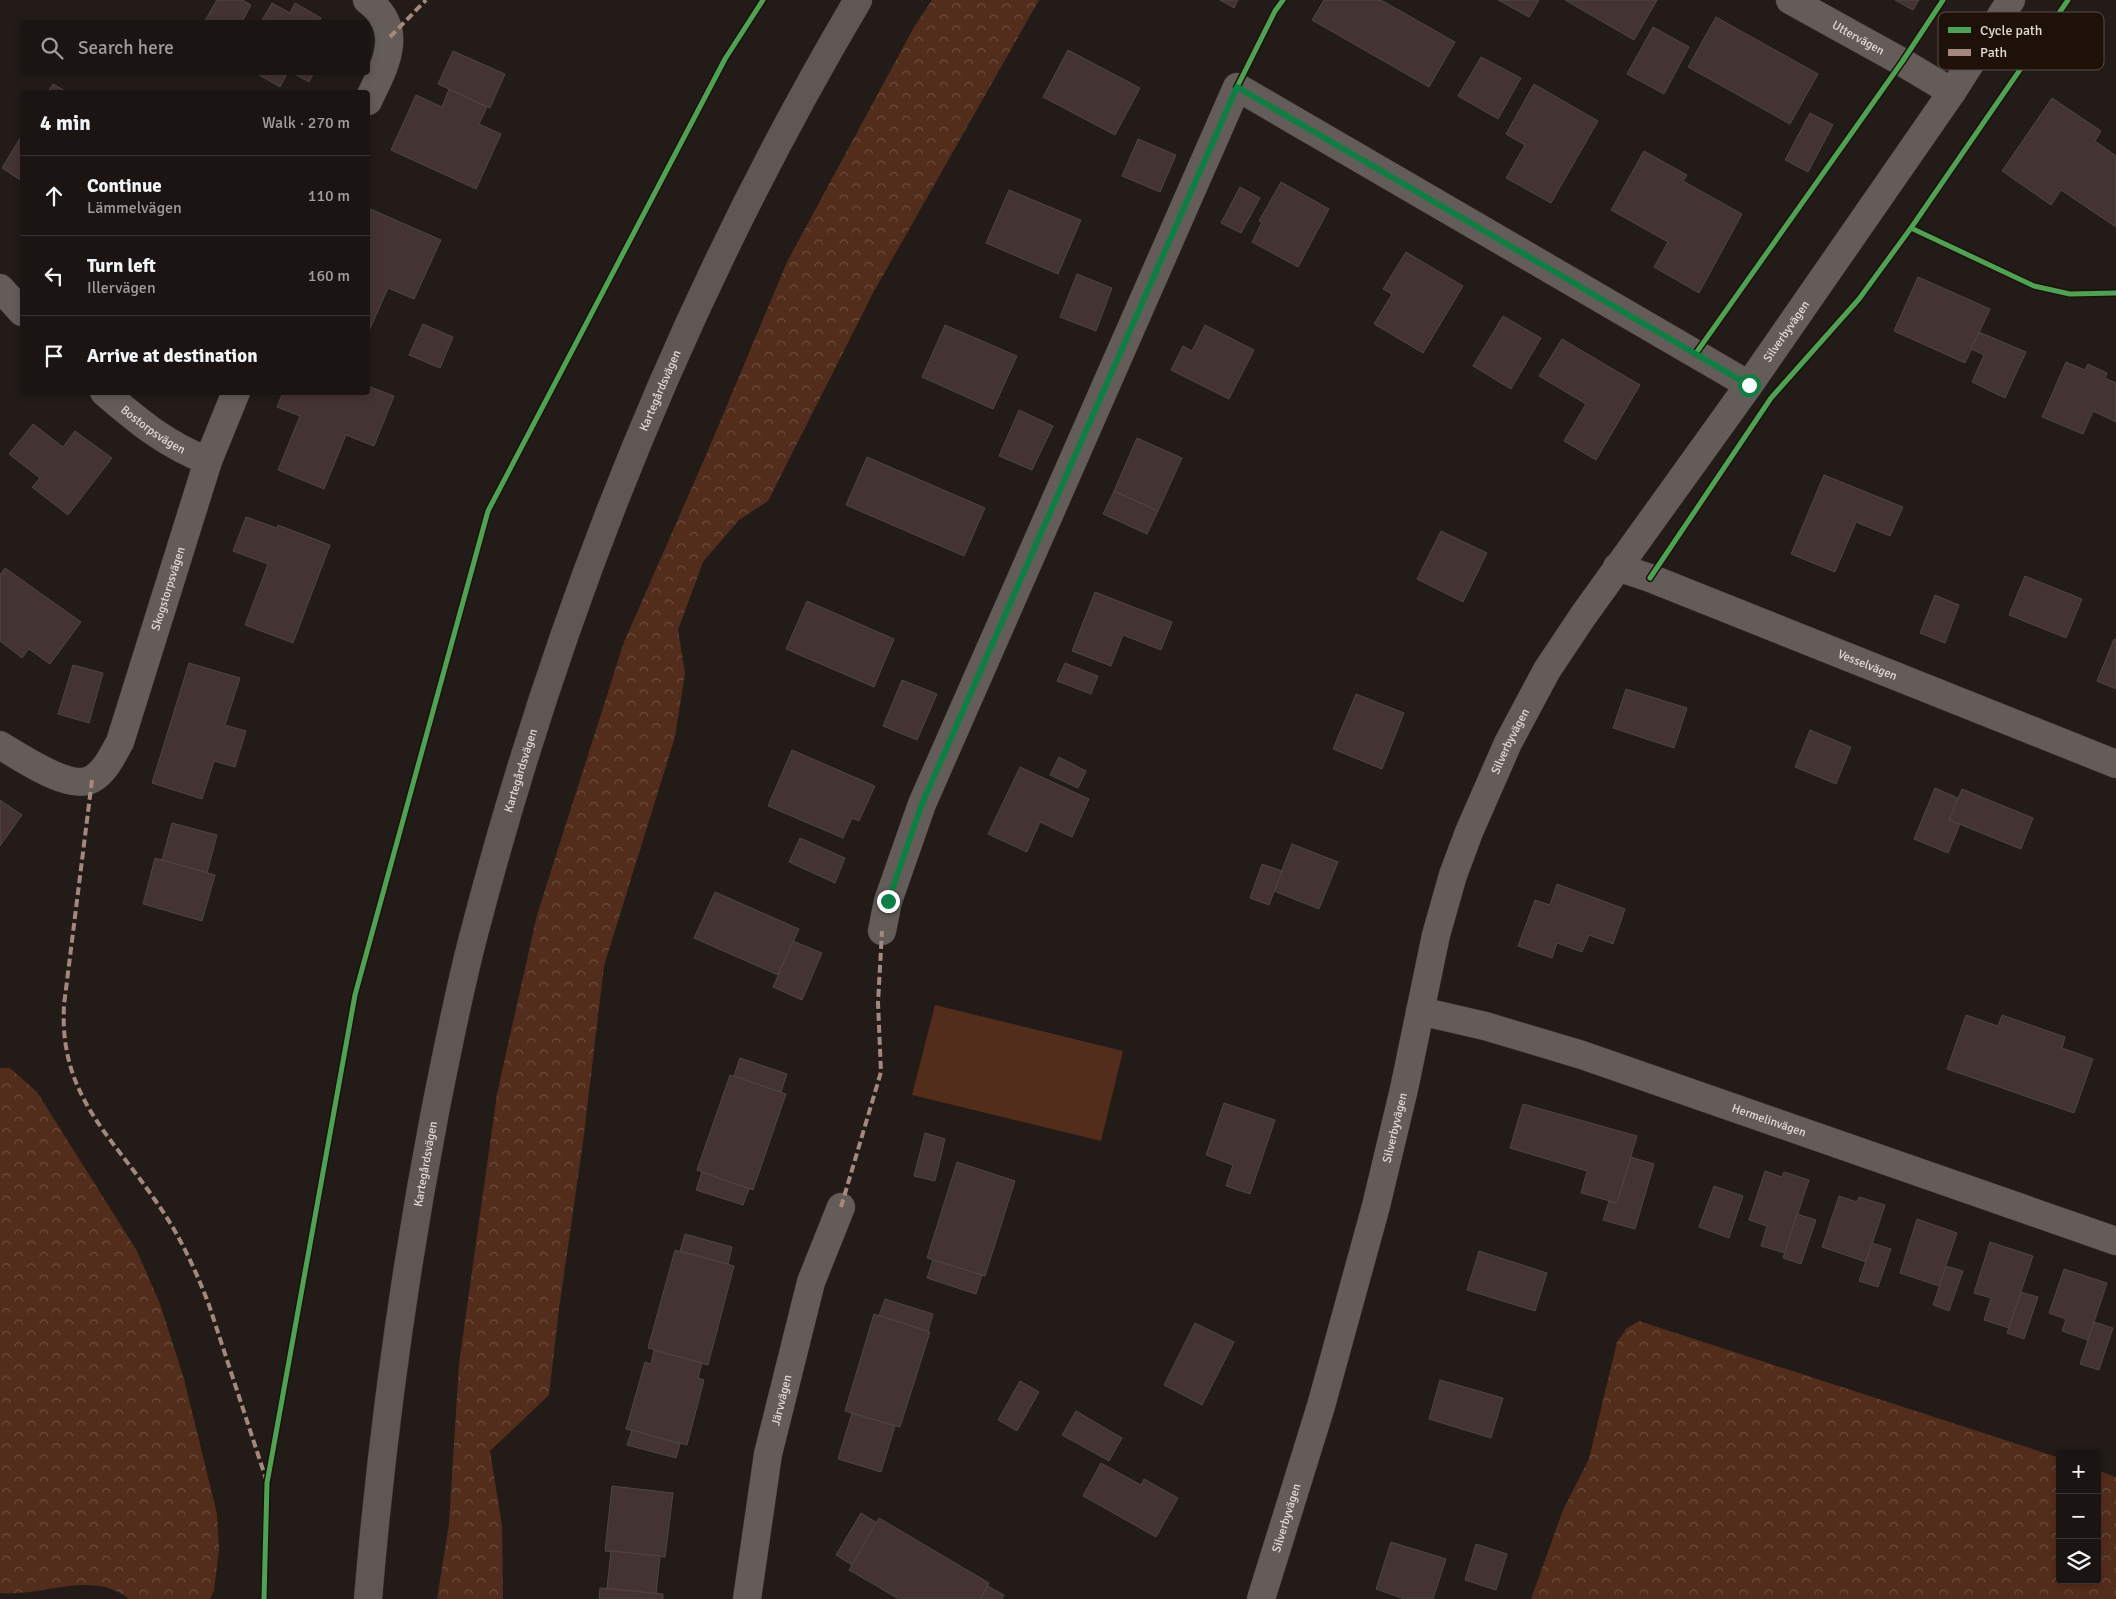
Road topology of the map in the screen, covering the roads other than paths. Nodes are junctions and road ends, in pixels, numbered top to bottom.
1 (367, 0) edge
2 (858, 0) edge
3 (1790, 0) edge
4 (2011, 0) edge
5 (2003, 12) edge
6 (1966, 70) edge
7 (1952, 92) junction
8 (370, 97) edge
9 (0, 288) edge
10 (20, 310) edge
11 (1749, 385) junction
12 (107, 395) edge
13 (235, 395) edge
14 (208, 461) junction
15 (1617, 567) junction
16 (0, 744) edge
17 (2116, 764) edge
18 (882, 931) dead end
19 (1420, 1011) junction
20 (841, 1207) dead end
21 (2116, 1241) edge
22 (368, 1599) edge
23 (747, 1599) edge
24 (1261, 1599) edge

1 - 8 street
2 - 22 street, Kartegårdsvägen
3 - 7 street, Uttervägen
4 - 5 street, Silverbyvägen
6 - 7 street, Silverbyvägen
7 - 11 street, Silverbyvägen
9 - 10 street
11 - 15 street, Silverbyvägen
11 - 18 street
12 - 14 street, Bostorpsvägen
13 - 14 street, Skogstorpsvägen
14 - 16 street, Skogstorpsvägen
15 - 17 street, Vesselvägen
15 - 19 street, Silverbyvägen
19 - 21 street, Hermelinvägen
19 - 24 street, Silverbyvägen
20 - 23 street, Järvvägen

